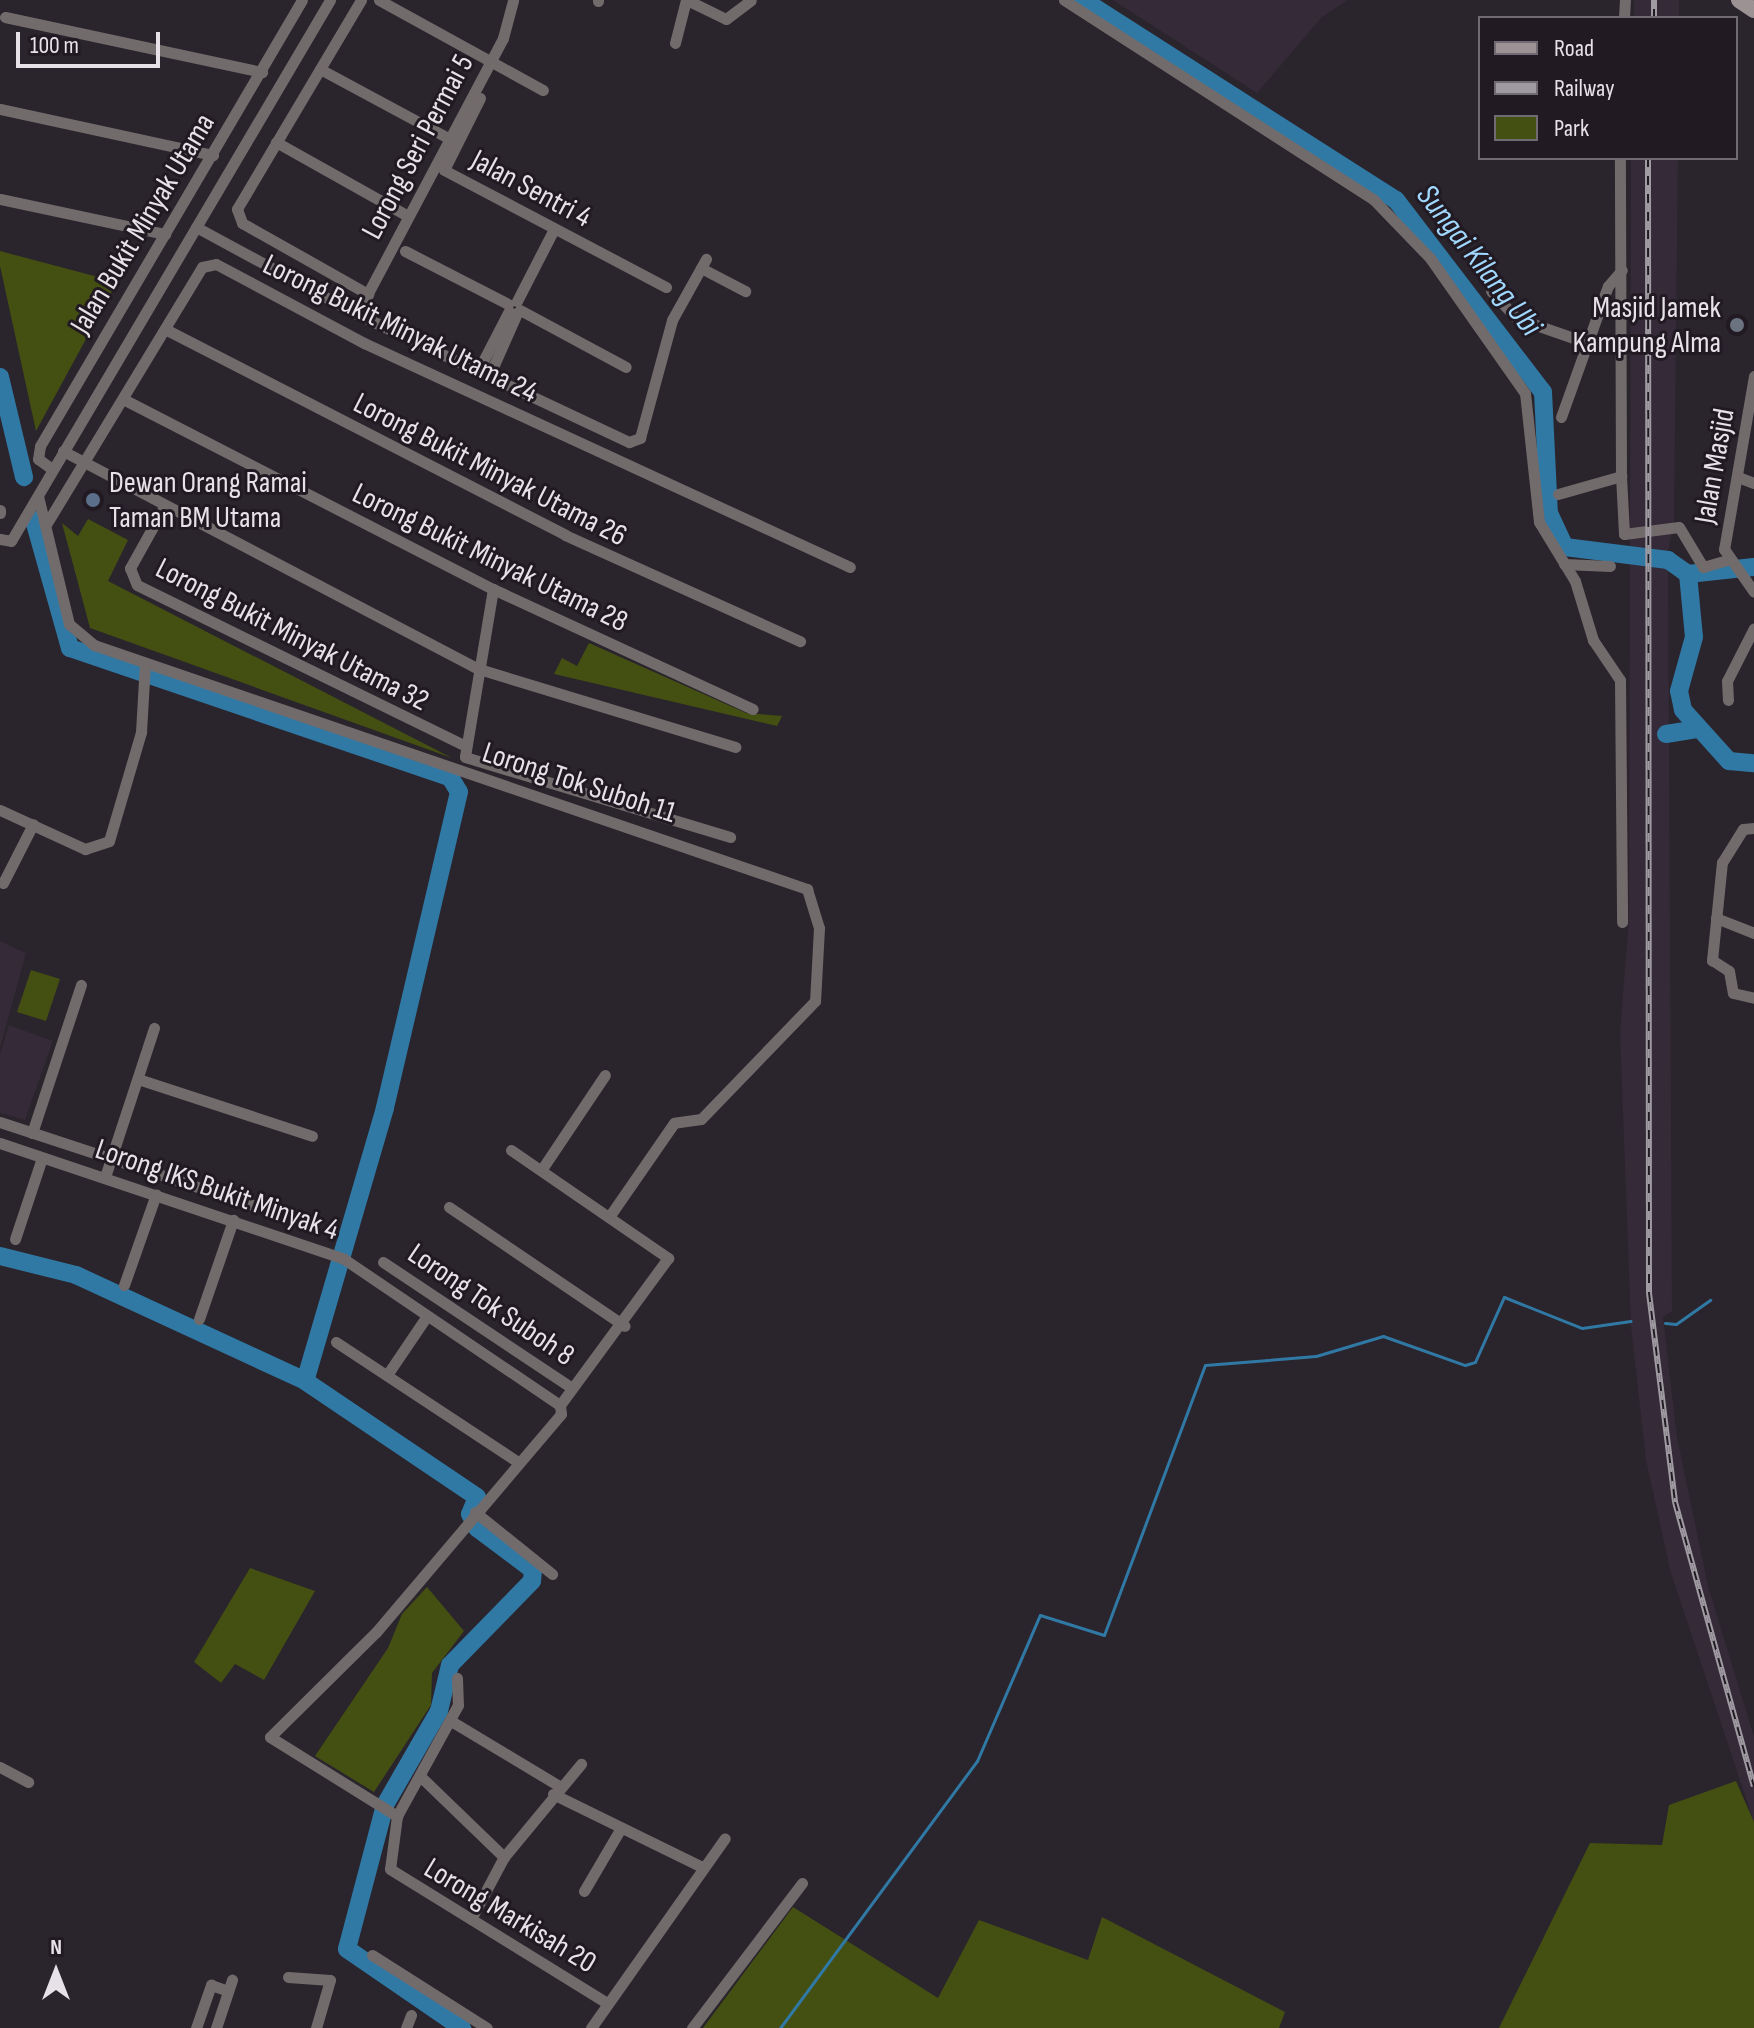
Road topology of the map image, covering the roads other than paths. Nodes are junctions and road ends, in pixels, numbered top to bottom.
1 (302, 0) edge
2 (330, 0) edge
3 (361, 0) edge
4 (379, 0) edge
5 (513, 0) edge
6 (687, 0) edge
7 (751, 0) edge
8 (1064, 0) edge
9 (1739, 0) edge
10 (1754, 10) edge
11 (5, 17) dead end
12 (675, 43) dead end
13 (490, 62) junction
14 (320, 69) junction
15 (262, 72) junction
16 (543, 90) dead end
17 (480, 98) dead end
18 (0, 109) edge
19 (448, 138) junction
20 (276, 142) junction
21 (213, 155) junction
22 (1620, 160) edge
23 (0, 199) edge
24 (408, 216) junction
25 (196, 227) junction
26 (554, 229) junction
27 (165, 234) junction
28 (405, 251) dead end
29 (1622, 270) junction
30 (666, 287) dead end
31 (745, 291) dead end
32 (1491, 291) dead end
33 (368, 294) junction
34 (514, 308) junction
35 (357, 314) junction
36 (165, 329) junction
37 (346, 334) junction
38 (1585, 342) junction
39 (626, 367) dead end
40 (484, 372) junction
41 (1754, 376) edge
42 (1754, 385) edge
43 (123, 399) junction
44 (1752, 406) edge
45 (1561, 417) dead end
46 (1750, 426) edge
47 (63, 451) junction
48 (84, 462) junction
49 (52, 469) junction
50 (1621, 476) junction
51 (1738, 477) junction
52 (1754, 483) edge
53 (1558, 494) dead end
54 (38, 496) junction
55 (164, 507) junction
56 (47, 523) junction
57 (5, 540) edge
58 (1729, 562) junction
59 (1564, 564) junction
60 (1610, 566) dead end
61 (850, 567) dead end
62 (493, 589) junction
63 (1754, 592) edge
64 (1754, 628) edge
65 (800, 641) dead end
66 (479, 669) junction
67 (145, 670) junction
68 (1728, 700) dead end
69 (753, 709) dead end
70 (464, 745) junction
71 (735, 747) dead end
72 (0, 810) edge
73 (33, 824) junction
74 (1754, 828) edge
75 (730, 837) dead end
76 (3, 883) dead end
77 (1716, 918) junction
78 (1622, 922) dead end
79 (1754, 933) edge
80 (81, 985) dead end
81 (1754, 998) edge
82 (154, 1028) dead end
83 (605, 1075) dead end
84 (138, 1079) junction
85 (0, 1122) edge
86 (32, 1133) junction
87 (312, 1136) dead end
88 (0, 1143) edge
89 (511, 1150) dead end
90 (42, 1158) junction
91 (112, 1159) junction
92 (542, 1169) junction
93 (105, 1177) junction
94 (156, 1194) junction
95 (449, 1207) dead end
96 (611, 1214) junction
97 (286, 1216) dead end
98 (233, 1220) junction
99 (15, 1239) dead end
100 (383, 1262) dead end
101 (124, 1285) dead end
102 (427, 1316) junction
103 (199, 1319) dead end
104 (625, 1326) junction
105 (336, 1342) dead end
106 (387, 1375) junction
107 (572, 1388) junction
108 (561, 1410) junction
109 (518, 1462) junction
110 (472, 1516) junction
111 (552, 1574) dead end
112 (457, 1678) dead end
113 (451, 1721) junction
114 (581, 1764) dead end
115 (0, 1767) edge
116 (420, 1776) junction
117 (28, 1782) dead end
118 (556, 1790) junction
119 (394, 1814) junction
120 (621, 1828) junction
121 (725, 1838) dead end
122 (504, 1857) junction
123 (702, 1867) junction
124 (802, 1883) dead end
125 (584, 1891) dead end
126 (471, 1919) junction
127 (372, 1955) dead end
128 (288, 1977) dead end
129 (607, 2003) junction
130 (411, 2015) dead end
131 (196, 2028) edge
132 (216, 2028) edge
133 (316, 2028) edge
134 (406, 2028) edge
135 (487, 2028) edge
136 (591, 2028) edge
137 (692, 2028) edge

1 - 15 street, Jalan Bukit Minyak Utama
2 - 25 street, Jalan Bukit Minyak Utama
3 - 14 street
4 - 13 street
5 - 13 street, Lorong Seri Permai 5
6 - 7 street
6 - 12 street
8 - 59 street
9 - 10 main road
11 - 15 street
13 - 16 street
13 - 19 street, Lorong Seri Permai 5
14 - 19 street
14 - 20 street
15 - 21 street, Jalan Bukit Minyak Utama
17 - 26 street, Jalan Sentri 4
18 - 21 street
19 - 24 street, Lorong Seri Permai 5
20 - 24 street
20 - 33 street
21 - 27 street, Jalan Bukit Minyak Utama
22 - 29 street
23 - 27 street
24 - 33 street, Lorong Seri Permai 5
25 - 35 street
25 - 47 street, Jalan Bukit Minyak Utama
26 - 30 street, Jalan Sentri 4
26 - 34 street
27 - 49 street, Jalan Bukit Minyak Utama
28 - 34 street
29 - 38 street
29 - 50 street
31 - 40 street
32 - 38 street
33 - 35 street, Lorong Seri Permai 5
34 - 39 street
34 - 40 street
35 - 37 street, Lorong Seri Permai 5
35 - 40 street
36 - 37 street, Lorong Bukit Minyak Utama 24
36 - 43 street, Lorong Bukit Minyak Utama 24
36 - 65 street, Lorong Bukit Minyak Utama 26
37 - 61 street, Lorong Bukit Minyak Utama 24
38 - 45 street
41 - 42 street, Jalan Masjid
42 - 44 street, Jalan Masjid
43 - 48 street, Lorong Bukit Minyak Utama 24
43 - 62 street, Lorong Bukit Minyak Utama 28
44 - 46 street, Jalan Masjid
46 - 51 street, Jalan Masjid
47 - 48 street
47 - 49 street, Jalan Bukit Minyak Utama
48 - 55 street
48 - 56 street, Lorong Bukit Minyak Utama 24
49 - 54 street, Jalan Bukit Minyak Utama
50 - 53 street
50 - 58 street
51 - 52 street
51 - 58 street, Jalan Masjid
54 - 56 street, Lorong Tok Suboh 11
54 - 57 street, Jalan Bukit Minyak Utama
55 - 66 street
55 - 70 street, Lorong Bukit Minyak Utama 32
56 - 67 street, Lorong Tok Suboh 11
58 - 63 street
59 - 60 street
59 - 78 street
62 - 66 street
62 - 69 street, Lorong Bukit Minyak Utama 28
64 - 68 street
66 - 70 street
66 - 71 street
67 - 73 street
67 - 96 street, Lorong Tok Suboh 11
70 - 75 street
72 - 73 street
73 - 76 street
74 - 77 street
77 - 79 street
77 - 81 street
80 - 86 street
82 - 84 street
83 - 92 street
84 - 87 street
84 - 91 street
85 - 86 street
86 - 91 street
88 - 90 street, Lorong IKS Bukit Minyak 4
89 - 92 street
90 - 93 street, Lorong IKS Bukit Minyak 4
90 - 99 street
91 - 93 street
91 - 97 street
92 - 96 street
93 - 94 street, Lorong IKS Bukit Minyak 4
94 - 98 street, Lorong IKS Bukit Minyak 4
94 - 101 street
95 - 104 street
96 - 104 street
98 - 102 street, Lorong IKS Bukit Minyak 4
98 - 103 street
100 - 107 street, Lorong Tok Suboh 8
102 - 106 street
102 - 108 street, Lorong IKS Bukit Minyak 4
104 - 107 street
105 - 106 street
106 - 109 street
107 - 108 street
108 - 109 street
109 - 110 street
110 - 111 street
110 - 119 street
112 - 113 street
113 - 116 street
113 - 118 street
114 - 118 street
115 - 117 street
116 - 119 street
116 - 122 street
118 - 120 street
118 - 122 street
119 - 126 street, Lorong Markisah 20
120 - 123 street
120 - 125 street
121 - 123 street
122 - 126 street
123 - 129 street
124 - 137 street
126 - 129 street, Lorong Markisah 20
127 - 135 street
128 - 133 street
129 - 136 street
130 - 134 street
131 - 132 street

